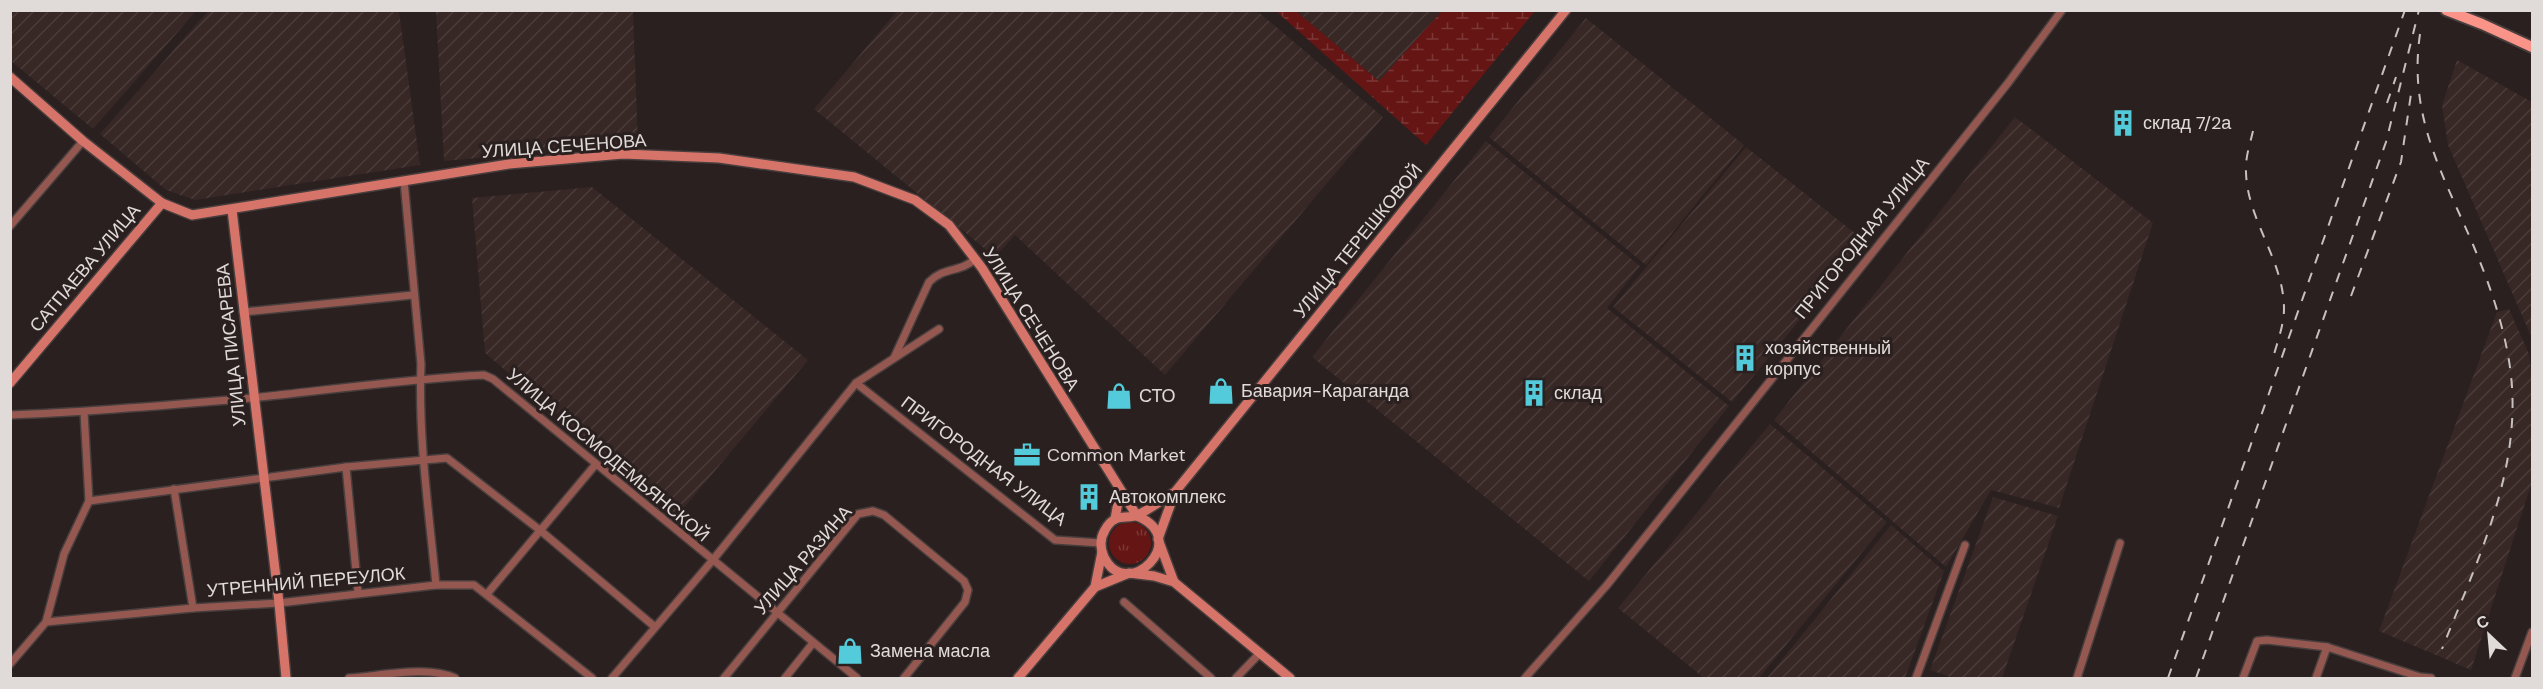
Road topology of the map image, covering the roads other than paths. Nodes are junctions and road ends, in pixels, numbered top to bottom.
1 (1566, 10) edge
2 (2062, 10) edge
3 (2451, 12) edge
4 (2532, 47) edge
5 (10, 77) edge
6 (83, 141) junction
7 (404, 181) junction
8 (162, 203) junction
9 (232, 210) junction
10 (10, 226) edge
11 (975, 259) junction
12 (413, 295) junction
13 (243, 312) junction
14 (939, 329) dead end
15 (892, 360) junction
16 (420, 378) junction
17 (10, 383) edge
18 (856, 383) junction
19 (253, 398) junction
20 (84, 412) junction
21 (10, 415) edge
22 (423, 459) junction
23 (596, 464) junction
24 (346, 467) junction
25 (262, 477) junction
26 (174, 489) junction
27 (1120, 491) junction
28 (1175, 492) junction
29 (89, 501) junction
30 (1137, 516) junction
31 (1115, 519) junction
32 (541, 531) junction
33 (1158, 539) junction
34 (2120, 543) dead end
35 (1965, 545) dead end
36 (1101, 547) junction
37 (712, 561) junction
38 (1130, 573) junction
39 (1174, 582) junction
40 (436, 585) junction
41 (1095, 587) junction
42 (358, 592) junction
43 (487, 594) junction
44 (1124, 602) dead end
45 (279, 603) junction
46 (193, 608) junction
47 (776, 614) junction
48 (46, 622) junction
49 (655, 627) junction
50 (2532, 632) edge
51 (813, 643) junction
52 (2326, 647) junction
53 (1260, 653) junction
54 (10, 664) edge
55 (286, 678) edge
56 (349, 678) edge
57 (455, 678) edge
58 (592, 678) edge
59 (612, 678) edge
60 (724, 678) edge
61 (785, 678) edge
62 (857, 678) edge
63 (904, 678) edge
64 (1018, 678) edge
65 (1211, 678) edge
66 (1236, 678) edge
67 (1290, 678) edge
68 (1525, 678) edge
69 (1916, 678) edge
70 (2077, 678) edge
71 (2243, 678) edge
72 (2316, 678) edge
73 (2431, 678) edge
74 (2515, 678) edge

1 - 28 street, УЛИЦА ТЕРЕШКОВОЙ
2 - 68 street, ПРИГОРОДНАЯ УЛИЦА
3 - 4 main road
5 - 6 street, УЛИЦА СЕЧЕНОВА
6 - 8 street, УЛИЦА СЕЧЕНОВА
6 - 10 street
7 - 9 street, УЛИЦА СЕЧЕНОВА
7 - 11 street, УЛИЦА СЕЧЕНОВА
7 - 12 street
8 - 9 street, УЛИЦА СЕЧЕНОВА
8 - 17 street, САТПАЕВА УЛИЦА
9 - 13 street, УЛИЦА ПИСАРЕВА
11 - 15 street
11 - 27 street, УЛИЦА СЕЧЕНОВА
12 - 13 street
12 - 16 street
13 - 19 street, УЛИЦА ПИСАРЕВА
14 - 15 street
15 - 18 street
16 - 19 street, УЛИЦА КОСМОДЕМЬЯНСКОЙ
16 - 22 street
16 - 23 street, УЛИЦА КОСМОДЕМЬЯНСКОЙ
18 - 36 street, ПРИГОРОДНАЯ УЛИЦА
18 - 37 street
19 - 20 street, УЛИЦА КОСМОДЕМЬЯНСКОЙ
19 - 25 street, УЛИЦА ПИСАРЕВА
20 - 21 street, УЛИЦА КОСМОДЕМЬЯНСКОЙ
20 - 29 street
22 - 24 street
22 - 32 street
22 - 40 street
23 - 32 street
23 - 37 street, УЛИЦА КОСМОДЕМЬЯНСКОЙ
24 - 25 street
24 - 42 street
25 - 26 street
25 - 45 street, УЛИЦА ПИСАРЕВА
26 - 29 street
26 - 46 street
27 - 30 street
27 - 31 street
28 - 30 street, УЛИЦА ТЕРЕШКОВОЙ
28 - 33 street, УЛИЦА ТЕРЕШКОВОЙ
29 - 48 street
30 - 31 street, УЛИЦА ТЕРЕШКОВОЙ
30 - 33 street
31 - 36 street, УЛИЦА ТЕРЕШКОВОЙ
32 - 43 street
32 - 49 street
33 - 38 street, УЛИЦА ТЕРЕШКОВОЙ
33 - 39 street
34 - 70 street
35 - 69 street
36 - 38 street
36 - 41 street, УЛИЦА ТЕРЕШКОВОЙ
37 - 47 street, УЛИЦА КОСМОДЕМЬЯНСКОЙ
37 - 49 street
38 - 39 street
38 - 41 street, УЛИЦА ТЕРЕШКОВОЙ
39 - 53 street
40 - 42 street, УТРЕННИЙ ПЕРЕУЛОК
40 - 43 street, УТРЕННИЙ ПЕРЕУЛОК
41 - 64 street, УЛИЦА ТЕРЕШКОВОЙ
42 - 45 street, УТРЕННИЙ ПЕРЕУЛОК
43 - 58 street, УТРЕННИЙ ПЕРЕУЛОК
44 - 65 street
45 - 46 street, УТРЕННИЙ ПЕРЕУЛОК
45 - 55 street, УЛИЦА ПИСАРЕВА
46 - 48 street, УТРЕННИЙ ПЕРЕУЛОК
47 - 51 street, УЛИЦА КОСМОДЕМЬЯНСКОЙ
47 - 60 street, УЛИЦА РАЗИНА
47 - 63 street, УЛИЦА РАЗИНА
48 - 54 street
49 - 59 street
50 - 74 street
51 - 61 street
51 - 62 street, УЛИЦА КОСМОДЕМЬЯНСКОЙ
52 - 71 street
52 - 72 street
52 - 73 street
53 - 66 street
53 - 67 street
56 - 57 street

